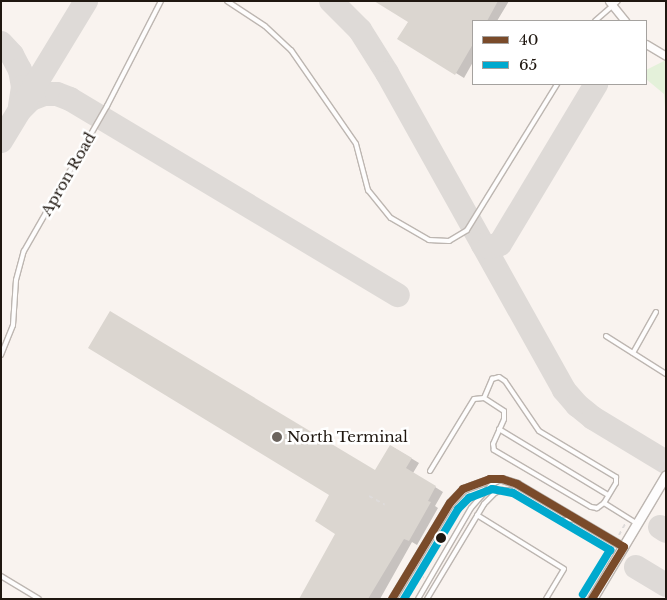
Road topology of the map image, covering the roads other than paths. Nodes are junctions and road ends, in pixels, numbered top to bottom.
1 (161, 1) edge
2 (227, 1) edge
3 (613, 3) edge
4 (596, 20) edge
5 (624, 20) edge
6 (647, 45) edge
7 (666, 56) edge
8 (556, 85) edge
9 (656, 312) dead end
10 (606, 336) dead end
11 (633, 353) junction
12 (1, 355) edge
13 (666, 374) edge
14 (484, 398) junction
15 (500, 429) junction
16 (430, 470) dead end
17 (662, 472) edge
18 (502, 479) junction
19 (608, 495) junction
20 (604, 503) junction
21 (477, 515) junction
22 (576, 519) junction
23 (637, 524) junction
24 (624, 547) junction
25 (1, 576) edge
26 (39, 599) edge
27 (392, 599) edge
28 (418, 599) edge
29 (427, 599) edge
30 (546, 599) edge
31 (592, 599) edge

1 - 12 lane, Apron Road
2 - 8 lane
3 - 4 lane
3 - 5 street
6 - 7 street
9 - 11 lane
10 - 11 lane
11 - 13 lane
14 - 15 lane
14 - 16 lane
14 - 19 lane
15 - 19 lane
15 - 20 lane
17 - 23 street
18 - 22 street
18 - 27 street
18 - 28 lane
19 - 20 lane
20 - 23 lane
21 - 22 lane
21 - 29 lane
21 - 30 lane
22 - 24 street
23 - 24 street
24 - 31 street
25 - 26 lane

